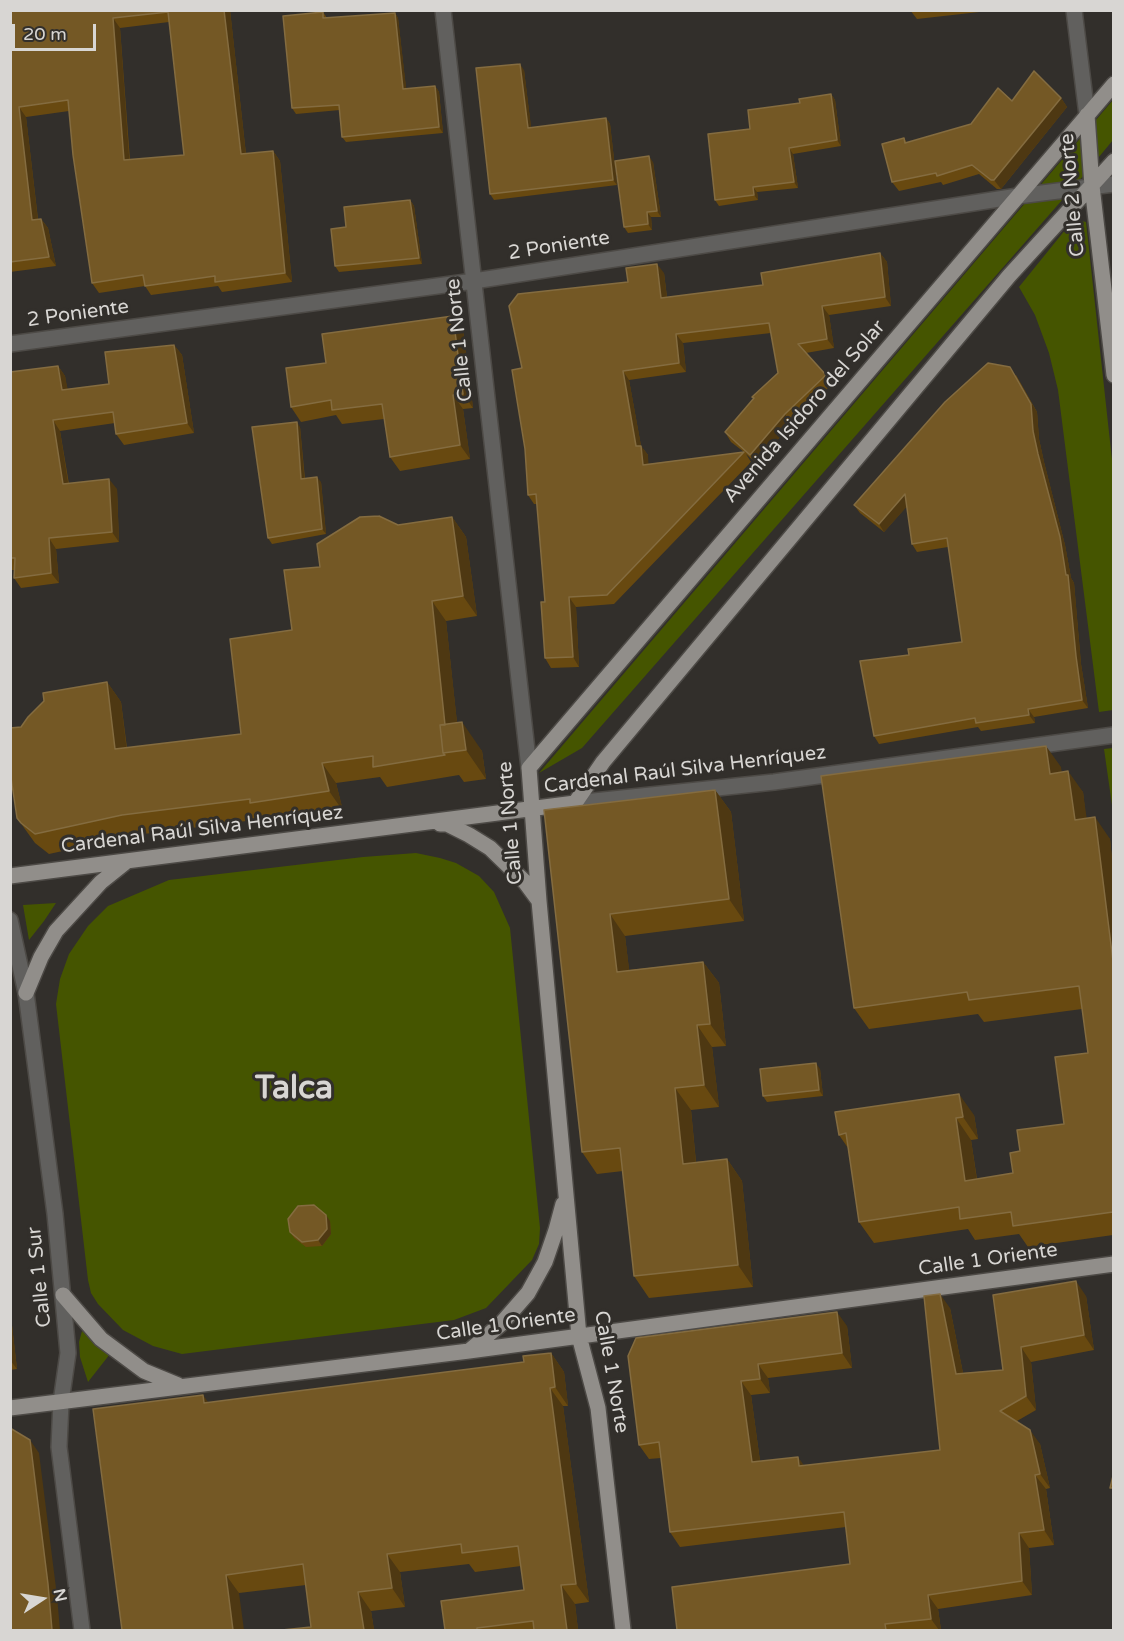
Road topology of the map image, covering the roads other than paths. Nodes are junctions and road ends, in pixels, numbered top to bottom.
1 (443, 10) edge
2 (1074, 10) edge
3 (1113, 84) edge
4 (1087, 115) junction
5 (1113, 161) edge
6 (1113, 184) edge
7 (1092, 186) junction
8 (1018, 196) junction
9 (474, 280) junction
10 (10, 344) edge
11 (1113, 375) edge
12 (1113, 735) edge
13 (529, 768) junction
14 (575, 803) junction
15 (532, 810) junction
16 (425, 823) junction
17 (126, 862) junction
18 (10, 876) edge
19 (539, 901) junction
20 (10, 920) edge
21 (26, 993) junction
22 (566, 1192) junction
23 (1113, 1264) edge
24 (63, 1294) junction
25 (579, 1336) junction
26 (469, 1351) junction
27 (180, 1386) junction
28 (61, 1402) junction
29 (10, 1408) edge
30 (82, 1630) edge
31 (623, 1630) edge

1 - 9 street, Calle 1 Norte
2 - 4 street, Calle 2 Norte
3 - 4 main road, Avenida Isidoro del Solar
4 - 7 main road, Calle 2 Norte
4 - 8 main road, Avenida Isidoro del Solar
5 - 7 main road
6 - 7 street, 2 Poniente
7 - 8 street, 2 Poniente
7 - 11 main road, Calle 2 Norte
7 - 14 main road
8 - 9 street, 2 Poniente
8 - 13 main road, Avenida Isidoro del Solar
9 - 10 street, 2 Poniente
9 - 13 street, Calle 1 Norte
12 - 14 street, Cardenal Raúl Silva Henríquez
13 - 15 main road, Calle 1 Norte
14 - 15 main road, Cardenal Raúl Silva Henríquez
15 - 16 main road, Cardenal Raúl Silva Henríquez
15 - 19 main road, Calle 1 Norte
16 - 17 main road, Cardenal Raúl Silva Henríquez
16 - 19 main road
17 - 18 main road, Cardenal Raúl Silva Henríquez
17 - 21 main road
19 - 22 main road, Calle 1 Norte
20 - 21 street, Calle 1 Sur
21 - 24 street, Calle 1 Sur
22 - 25 main road, Calle 1 Norte
22 - 26 main road
23 - 25 main road, Calle 1 Oriente
24 - 27 main road
24 - 28 street, Calle 1 Sur
25 - 26 main road, Calle 1 Oriente
25 - 31 main road, Calle 1 Norte
26 - 27 main road, Calle 1 Oriente
27 - 28 main road, Calle 1 Oriente
28 - 29 main road, Calle 1 Oriente
28 - 30 street, Calle 1 Sur

